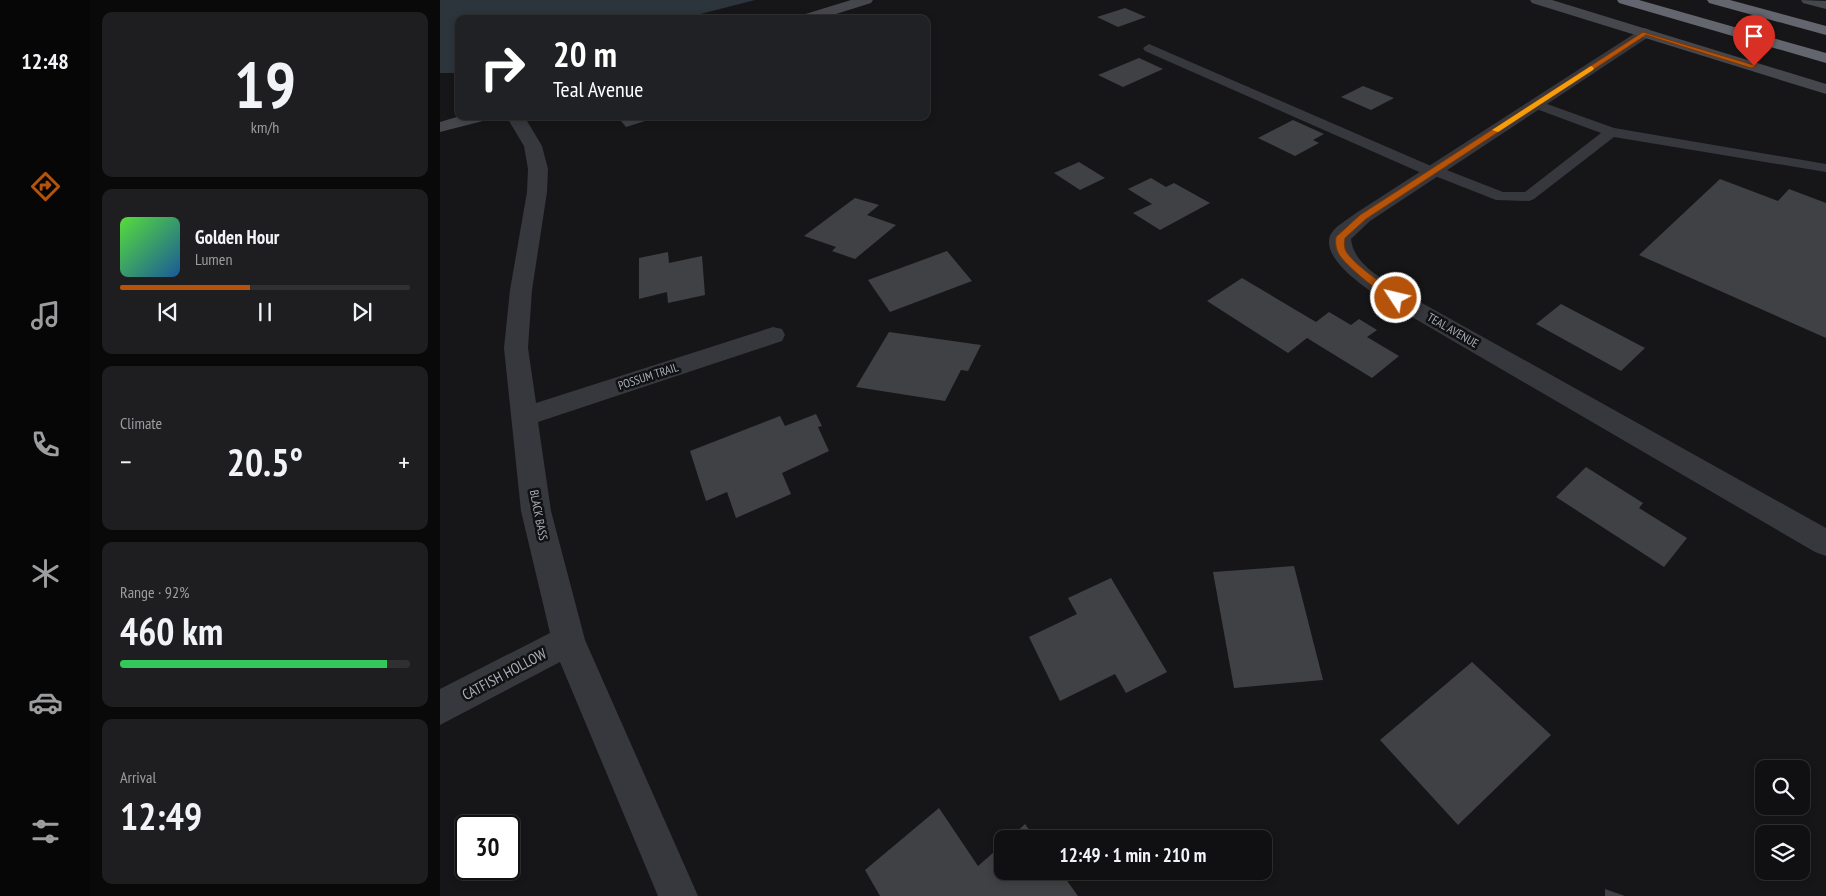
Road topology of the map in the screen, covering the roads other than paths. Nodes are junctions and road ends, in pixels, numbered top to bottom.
1 (866, 0) edge
2 (1538, 0) edge
3 (1624, 0) edge
4 (1714, 0) edge
5 (1808, 0) edge
6 (1826, 5) edge
7 (817, 15) edge
8 (1826, 31) edge
9 (1645, 33) junction
10 (1149, 48) dead end
11 (1826, 58) edge
12 (1826, 89) edge
13 (1536, 104) junction
14 (467, 120) edge
15 (517, 120) edge
16 (440, 127) edge
17 (1611, 132) junction
18 (1826, 168) edge
19 (1432, 171) junction
20 (773, 335) dead end
21 (523, 417) junction
22 (1826, 543) edge
23 (568, 640) junction
24 (440, 708) edge
25 (678, 896) edge

1 - 7 main road
2 - 9 main road
3 - 11 highway
4 - 8 highway
5 - 6 main road
9 - 12 main road
9 - 13 street, TEAL AVENUE
10 - 19 lane
13 - 17 lane
13 - 19 street, TEAL AVENUE
14 - 16 main road
15 - 21 street, BLACK BASS
17 - 18 lane
17 - 19 lane
19 - 22 street, TEAL AVENUE
20 - 21 street, POSSUM TRAIL
21 - 23 street, BLACK BASS
23 - 24 street, CATFISH HOLLOW
23 - 25 street, BLACK BASS

